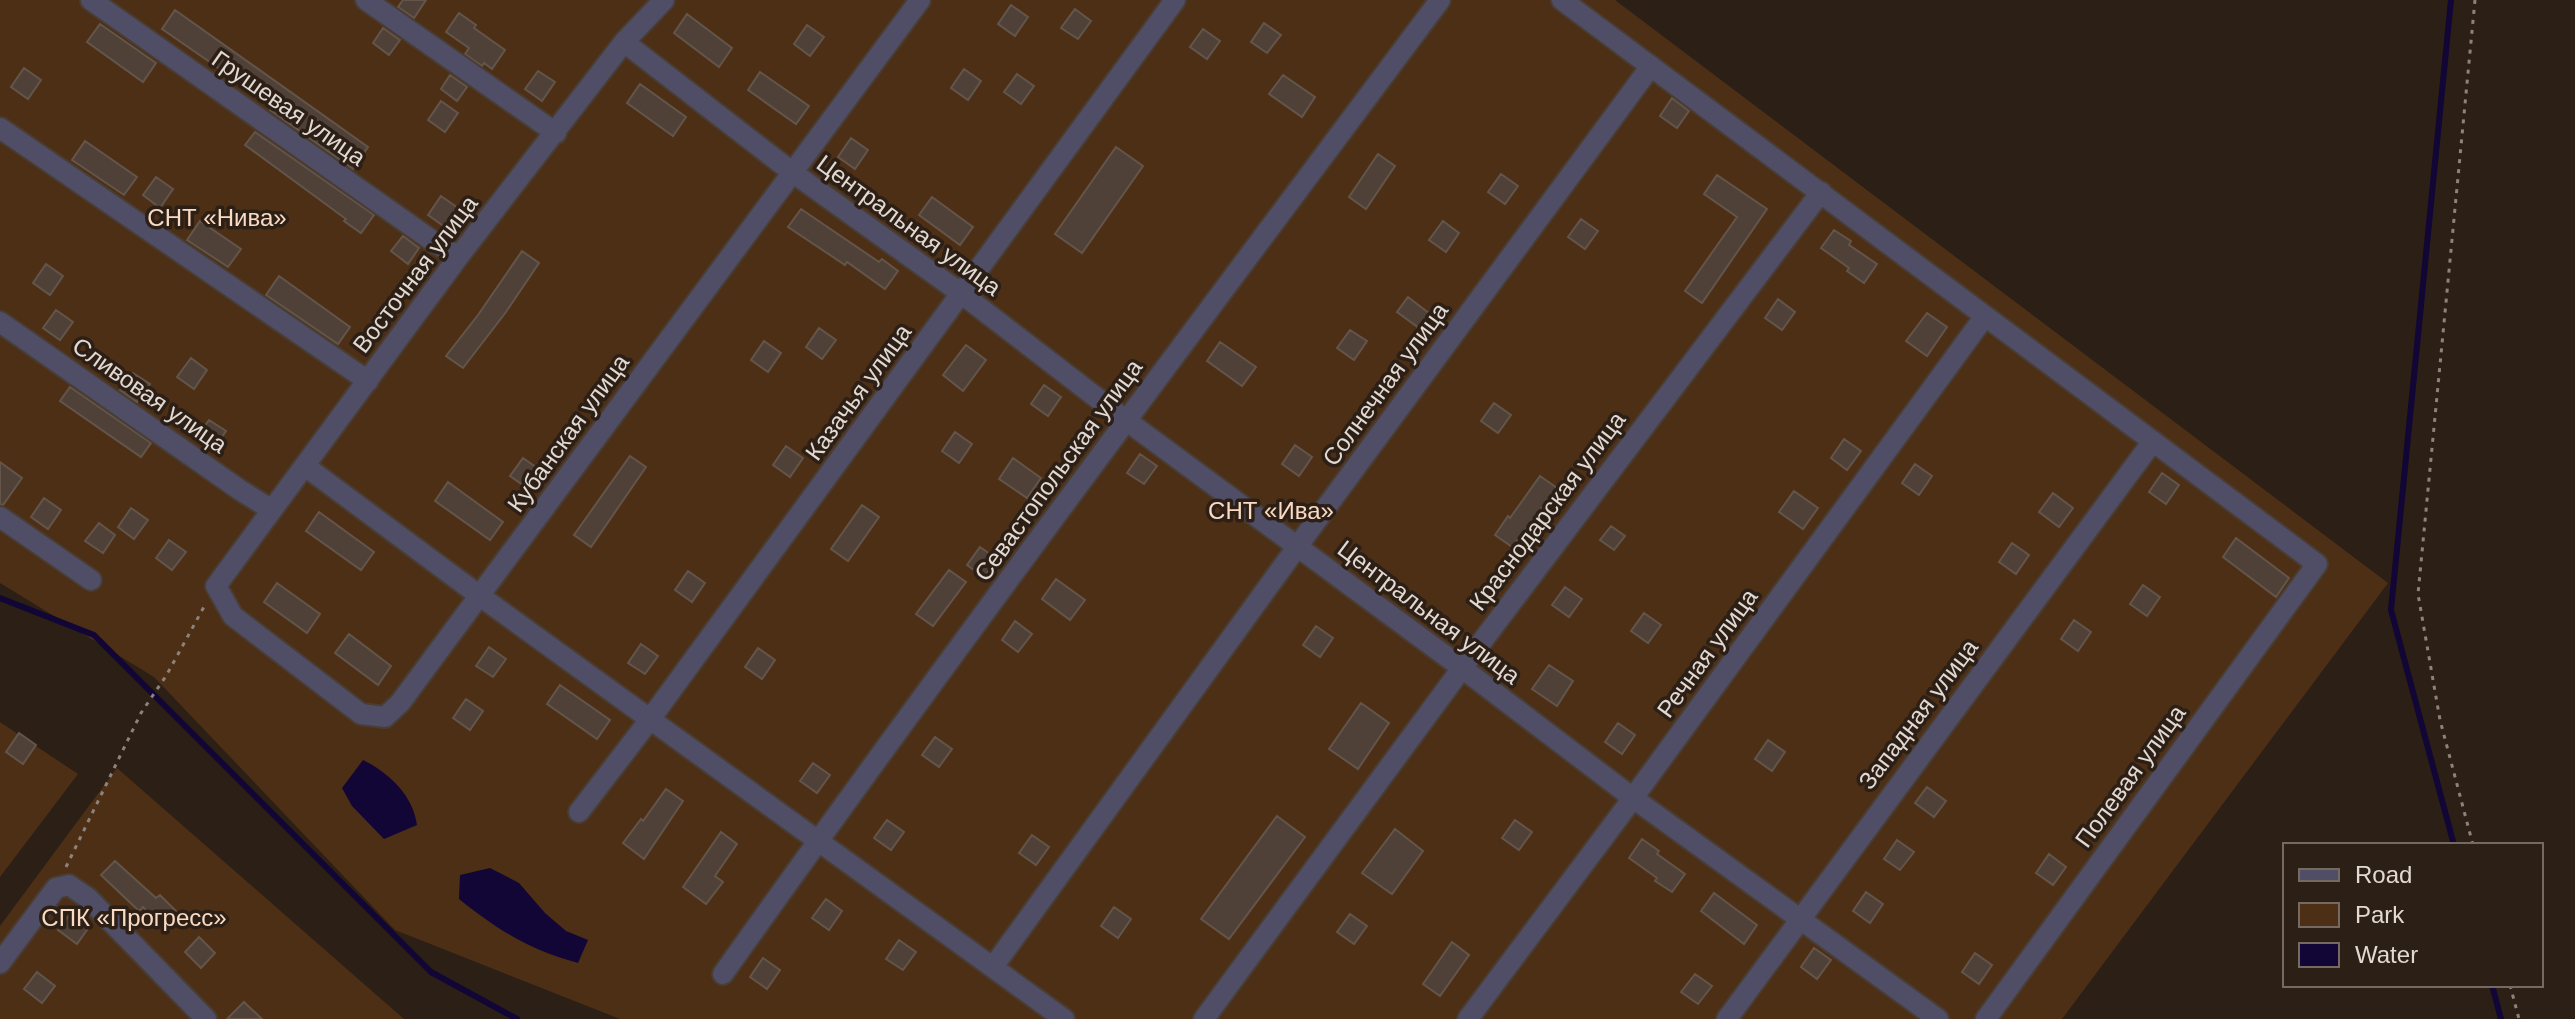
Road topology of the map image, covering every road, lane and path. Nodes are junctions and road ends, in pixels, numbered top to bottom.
1 (91, 0) edge
2 (366, 0) edge
3 (920, 0) edge
4 (1175, 0) edge
5 (1440, 0) edge
6 (1562, 0) edge
7 (2475, 0) edge
8 (657, 3) edge
9 (624, 42) junction
10 (1651, 66) junction
11 (0, 128) edge
12 (556, 133) junction
13 (792, 172) junction
14 (1821, 192) junction
15 (459, 256) junction
16 (962, 294) junction
17 (1985, 316) junction
18 (0, 322) edge
19 (368, 381) junction
20 (1127, 421) junction
21 (2153, 441) junction
22 (305, 466) junction
23 (272, 510) junction
24 (0, 517) edge
25 (1297, 547) junction
26 (91, 580) dead end
27 (216, 586) junction
28 (480, 596) junction
29 (1462, 668) junction
30 (651, 718) junction
31 (1633, 798) junction
32 (579, 812) dead end
33 (819, 840) junction
34 (2472, 843) edge
35 (56, 888) junction
36 (1800, 917) junction
37 (0, 963) edge
38 (993, 967) junction
39 (723, 974) dead end
40 (2511, 987) edge
41 (206, 1019) edge
42 (1064, 1019) edge
43 (1204, 1019) edge
44 (1468, 1019) edge
45 (1727, 1019) edge
46 (1938, 1019) edge
47 (1986, 1019) edge
48 (2519, 1019) edge

1 - 15 street, Грушевая улица
2 - 12 street
3 - 13 street, Кубанская улица
4 - 16 street, Казачья улица
5 - 20 street, Севастопольская улица
6 - 10 street
7 - 34 path
8 - 9 street, Восточная улица
9 - 12 street, Восточная улица
9 - 13 street, Центральная улица
10 - 14 street
10 - 25 street, Солнечная улица
11 - 19 street
12 - 15 street, Восточная улица
13 - 16 street, Центральная улица
13 - 28 street, Кубанская улица
14 - 17 street
14 - 29 street, Краснодарская улица
15 - 19 street, Восточная улица
16 - 20 street, Центральная улица
16 - 30 street, Казачья улица
17 - 21 street
17 - 31 street, Речная улица
18 - 23 street, Сливовая улица
19 - 22 street, Восточная улица
20 - 25 street, Центральная улица
20 - 33 street, Севастопольская улица
21 - 36 street, Западная улица
21 - 47 street, Полевая улица
22 - 23 street, Восточная улица
22 - 28 street
23 - 27 street, Восточная улица
24 - 26 street
25 - 29 street, Центральная улица
25 - 38 street, Солнечная улица
27 - 28 street, Кубанская улица
27 - 35 path
28 - 30 street
29 - 31 street, Центральная улица
29 - 43 street, Краснодарская улица
30 - 32 street, Казачья улица
30 - 33 street
31 - 36 street, Центральная улица
31 - 44 street, Речная улица
33 - 38 street
33 - 39 street, Севастопольская улица
35 - 37 street
35 - 41 street
36 - 45 street, Западная улица
36 - 46 street, Центральная улица
38 - 42 street
40 - 48 path

